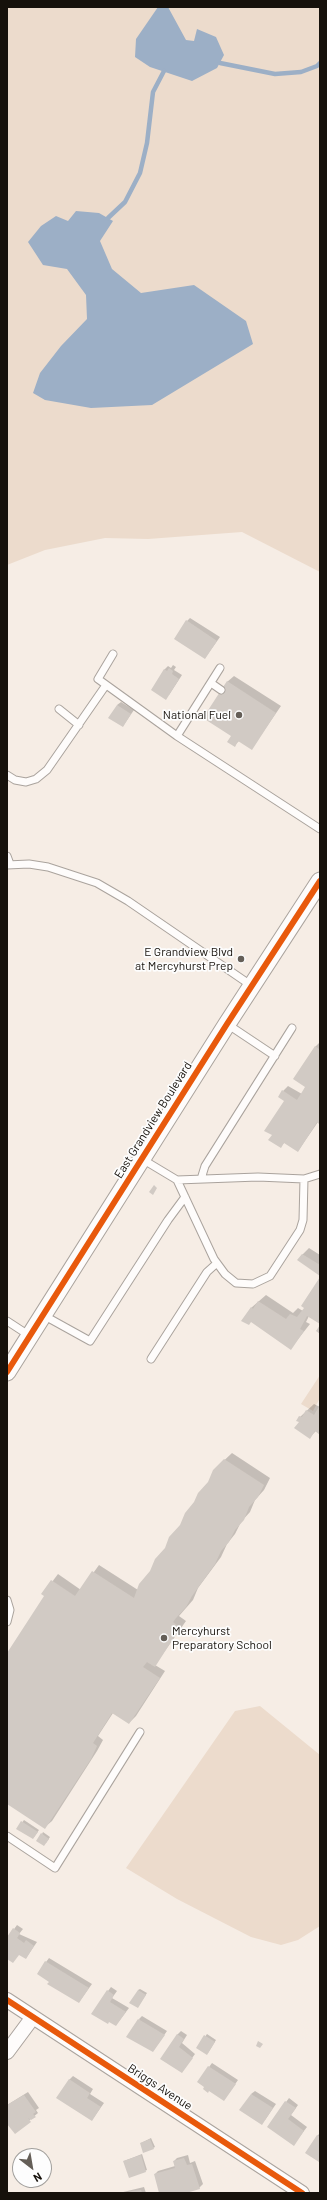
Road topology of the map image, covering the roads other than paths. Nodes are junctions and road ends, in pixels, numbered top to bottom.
1 (113, 654) dead end
2 (220, 668) dead end
3 (211, 683) junction
4 (106, 685) junction
5 (221, 690) dead end
6 (59, 709) dead end
7 (79, 725) junction
8 (177, 736) junction
9 (7, 775) edge
10 (320, 829) edge
11 (7, 856) edge
12 (8, 865) edge
13 (320, 881) edge
14 (252, 986) junction
15 (227, 1024) junction
16 (292, 1028) dead end
17 (275, 1056) junction
18 (142, 1159) junction
19 (320, 1174) edge
20 (201, 1179) junction
21 (304, 1179) junction
22 (177, 1180) junction
23 (185, 1197) junction
24 (217, 1263) junction
25 (43, 1315) junction
26 (7, 1321) edge
27 (30, 1336) junction
28 (151, 1359) dead end
29 (7, 1372) edge
30 (7, 1600) edge
31 (7, 1622) edge
32 (140, 1732) dead end
33 (7, 1836) edge
34 (7, 2000) edge
35 (33, 2016) junction
36 (7, 2052) edge
37 (302, 2193) edge

1 - 4 lane
2 - 3 lane
3 - 5 lane
3 - 8 lane
4 - 7 lane
4 - 8 lane
6 - 7 lane
7 - 9 lane
8 - 10 lane
11 - 12 lane
12 - 14 lane
13 - 14 street, East Grandview Boulevard
14 - 15 street, East Grandview Boulevard
15 - 17 lane
15 - 18 street, East Grandview Boulevard
16 - 17 lane
17 - 20 lane
18 - 22 lane
18 - 25 street, East Grandview Boulevard
19 - 21 lane
20 - 21 lane
20 - 22 lane
21 - 24 lane
22 - 23 lane
23 - 24 lane
23 - 25 lane
24 - 28 lane
25 - 27 street, East Grandview Boulevard
26 - 27 lane
27 - 29 street, East Grandview Boulevard
30 - 31 lane
32 - 33 lane
34 - 35 street, Briggs Avenue
35 - 36 street
35 - 37 street, Briggs Avenue

